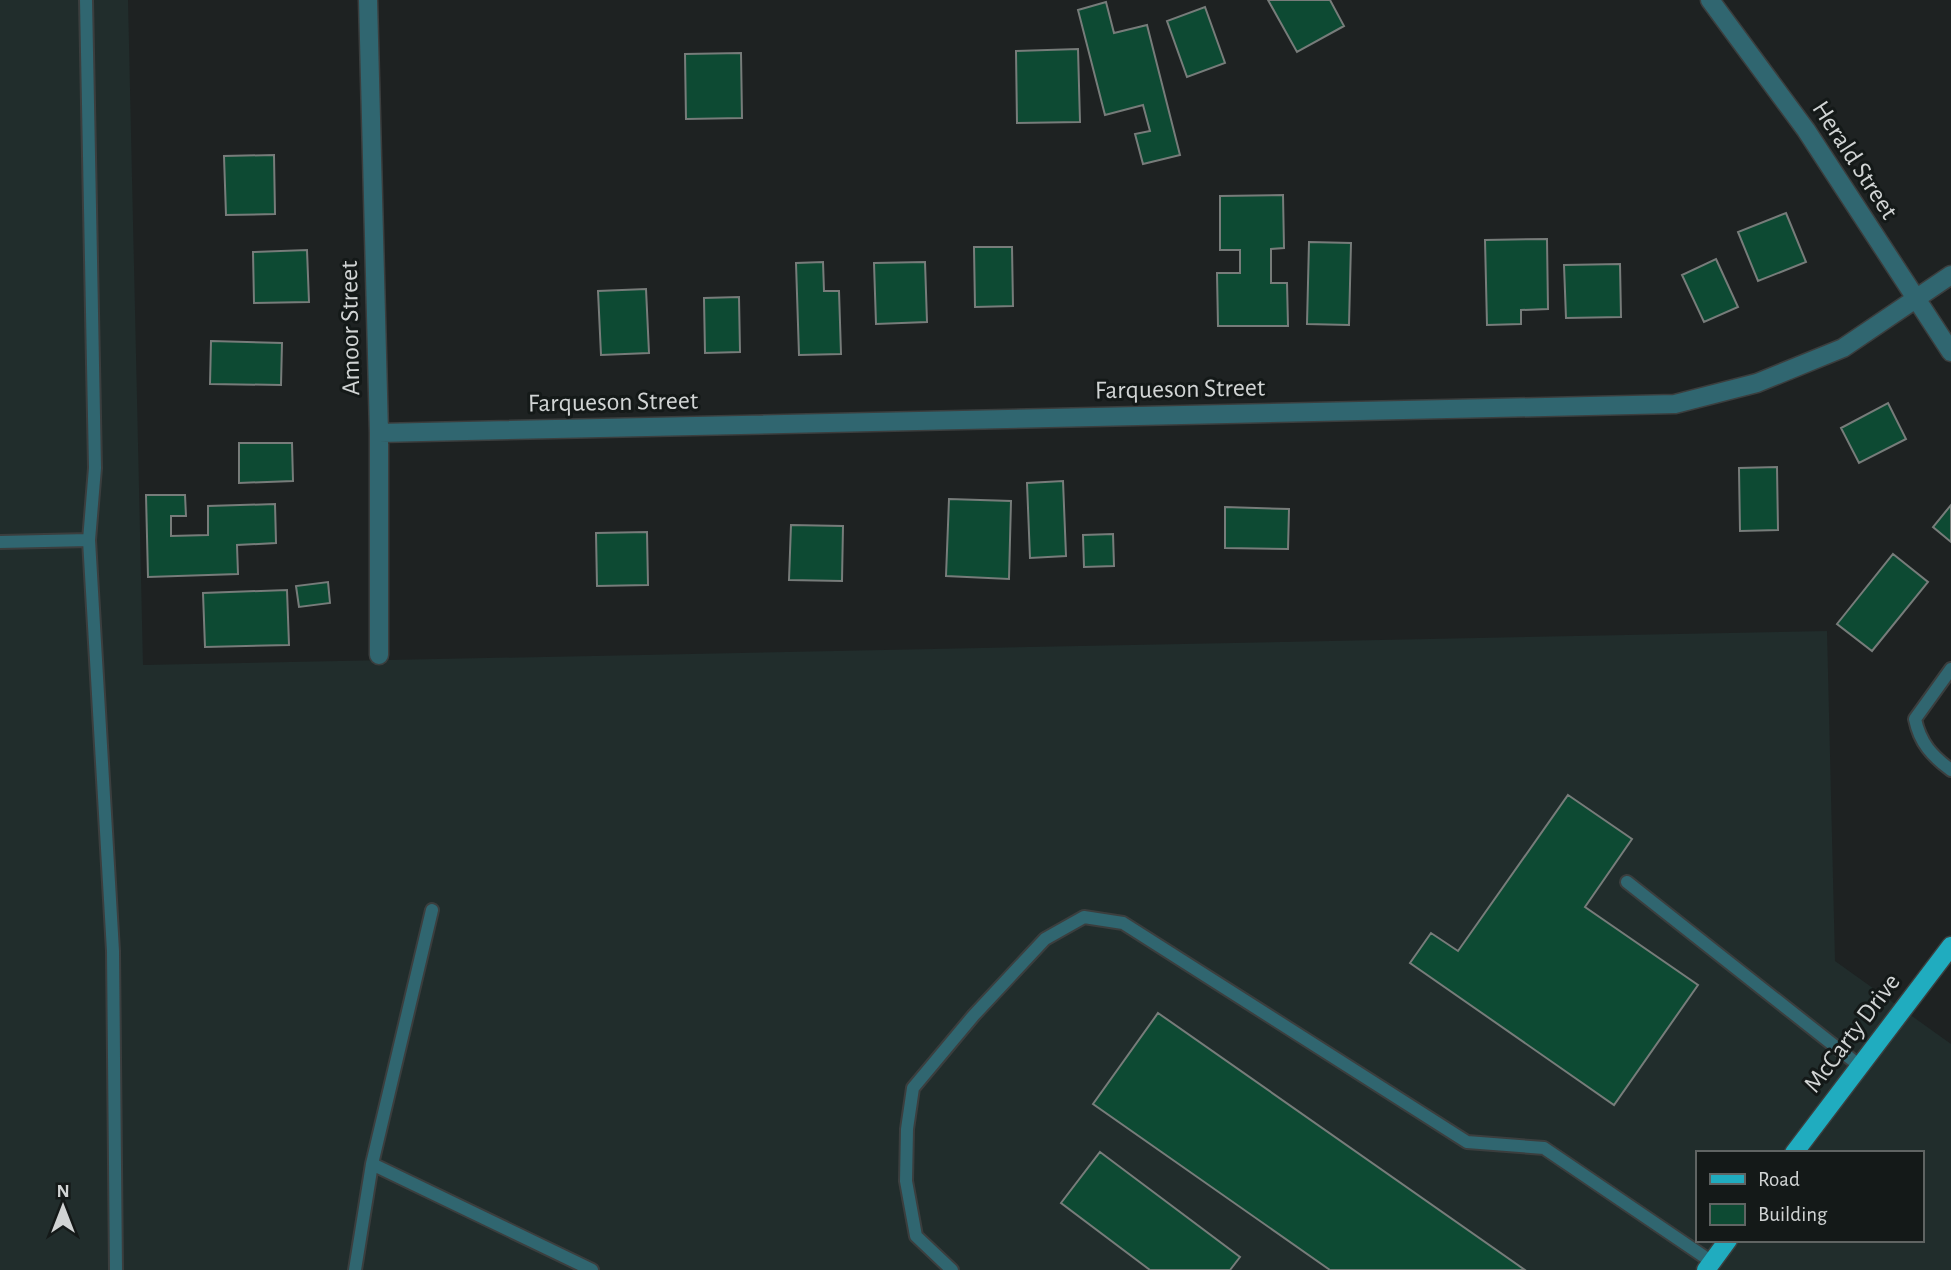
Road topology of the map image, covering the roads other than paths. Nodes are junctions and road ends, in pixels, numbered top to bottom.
1 (86, 0) edge
2 (368, 0) edge
3 (1710, 0) edge
4 (1951, 275) edge
5 (1914, 299) junction
6 (1951, 352) edge
7 (379, 433) junction
8 (89, 540) junction
9 (0, 542) edge
10 (379, 655) dead end
11 (1951, 669) edge
12 (1951, 770) edge
13 (1628, 882) dead end
14 (432, 910) dead end
15 (1951, 946) edge
16 (1860, 1066) junction
17 (1796, 1151) edge
18 (372, 1164) junction
19 (1727, 1242) edge
20 (1709, 1266) edge
21 (116, 1270) edge
22 (355, 1270) edge
23 (592, 1270) edge
24 (953, 1270) edge

1 - 8 lane
2 - 7 street, Amoor Street
3 - 5 street, Herald Street
4 - 5 street, Farqueson Street
5 - 6 street, Herald Street
5 - 7 street, Farqueson Street
7 - 10 street, Amoor Street
8 - 9 lane
8 - 21 lane
11 - 12 lane
13 - 16 lane
14 - 18 lane
15 - 16 main road, McCarty Drive
16 - 17 main road, McCarty Drive
18 - 22 lane
18 - 23 lane
19 - 20 main road
20 - 24 lane

